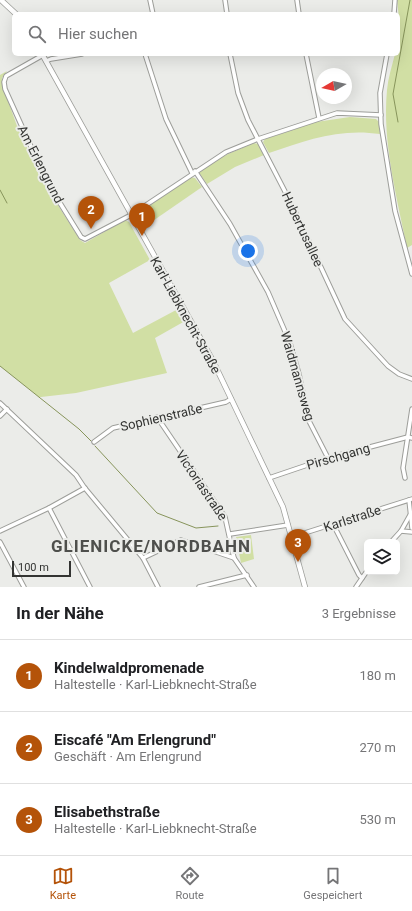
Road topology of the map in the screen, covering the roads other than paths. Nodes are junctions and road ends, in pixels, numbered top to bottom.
1 (2, 0) edge
2 (150, 0) edge
3 (225, 0) edge
4 (297, 0) edge
5 (395, 0) edge
6 (14, 12) edge
7 (153, 12) edge
8 (227, 12) edge
9 (299, 12) edge
10 (394, 12) edge
11 (39, 56) edge
12 (43, 56) edge
13 (70, 56) edge
14 (147, 56) edge
15 (230, 56) edge
16 (306, 56) edge
17 (387, 56) edge
18 (46, 61) junction
19 (381, 115) junction
20 (319, 118) junction
21 (258, 138) junction
22 (194, 172) junction
23 (131, 215) junction
24 (412, 274) edge
25 (412, 379) edge
26 (231, 399) junction
27 (0, 403) edge
28 (7, 409) junction
29 (412, 409) edge
30 (0, 416) edge
31 (157, 417) junction
32 (410, 437) edge
33 (94, 442) dead end
34 (328, 458) junction
35 (269, 478) junction
36 (405, 478) dead end
37 (85, 488) junction
38 (410, 500) edge
39 (49, 508) junction
40 (410, 515) junction
41 (333, 524) junction
42 (288, 525) junction
43 (412, 528) edge
44 (0, 531) edge
45 (401, 531) junction
46 (412, 532) edge
47 (230, 534) junction
48 (292, 537) junction
49 (394, 539) edge
50 (0, 542) edge
51 (143, 558) junction
52 (234, 558) junction
53 (247, 575) junction
54 (364, 575) edge
55 (362, 578) junction
56 (24, 587) edge
57 (90, 587) edge
58 (158, 587) edge
59 (199, 587) edge
60 (254, 587) edge
61 (305, 587) edge
62 (356, 587) edge

1 - 6 street
2 - 7 street
3 - 8 street
4 - 9 street
5 - 10 street
11 - 23 street, Am Erlengrund
12 - 18 street, Karl-Liebknecht-Straße
13 - 18 street
14 - 22 street, Waidmannsweg
15 - 21 street, Hubertusallee
16 - 20 street
17 - 19 street
18 - 23 street, Karl-Liebknecht-Straße
19 - 20 street
19 - 24 street
20 - 21 street
21 - 22 street
21 - 25 street, Hubertusallee
22 - 23 street
22 - 34 street, Waidmannsweg
23 - 26 street, Karl-Liebknecht-Straße
26 - 31 street, Sophienstraße
26 - 35 street, Karl-Liebknecht-Straße
27 - 28 street
28 - 30 street
28 - 37 street
29 - 32 street
31 - 33 street, Sophienstraße
31 - 47 street, Victoriastraße
32 - 34 street, Pirschgang
32 - 36 street
34 - 35 street, Pirschgang
35 - 42 street, Karl-Liebknecht-Straße
37 - 39 street
37 - 51 street
38 - 40 street
38 - 41 street, Karlstraße
39 - 44 street
39 - 57 street
40 - 43 street
40 - 45 street
41 - 48 street, Karlstraße
41 - 55 street
42 - 47 street
42 - 48 street, Karl-Liebknecht-Straße
45 - 46 street
45 - 49 street
47 - 52 street, Victoriastraße
48 - 61 street, Karl-Liebknecht-Straße
50 - 56 street
51 - 52 street
51 - 58 street
52 - 53 street
53 - 59 street
53 - 60 street
54 - 55 street
55 - 62 street

